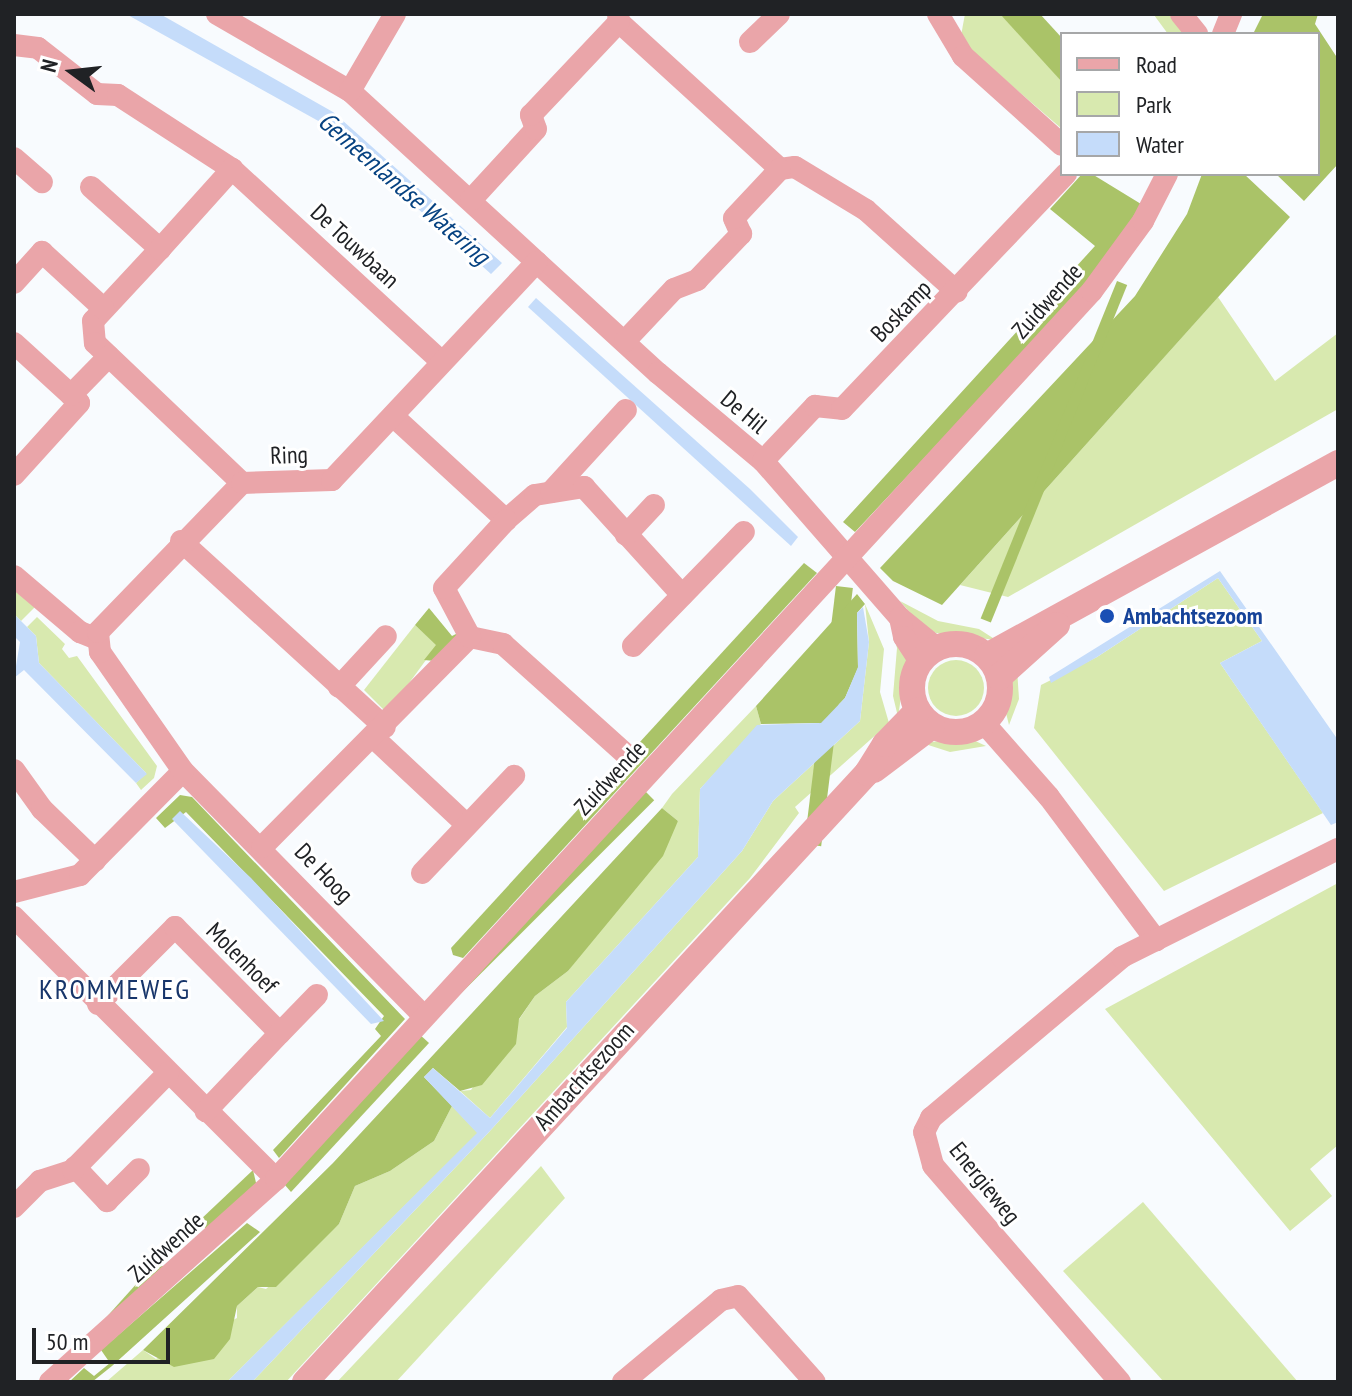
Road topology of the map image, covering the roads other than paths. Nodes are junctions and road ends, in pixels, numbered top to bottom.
1 (217, 14) edge
2 (395, 14) edge
3 (938, 14) edge
4 (1181, 14) edge
5 (774, 16) edge
6 (619, 18) edge
7 (1195, 32) edge
8 (750, 42) dead end
9 (14, 45) edge
10 (350, 91) junction
11 (1060, 143) edge
12 (14, 158) edge
13 (232, 169) junction
14 (780, 169) junction
15 (1064, 176) edge
16 (1166, 176) edge
17 (42, 182) dead end
18 (91, 187) dead end
19 (471, 200) junction
20 (160, 249) junction
21 (537, 262) junction
22 (14, 283) edge
23 (957, 292) junction
24 (103, 308) junction
25 (625, 341) junction
26 (14, 343) edge
27 (109, 356) junction
28 (442, 362) junction
29 (71, 395) junction
30 (626, 410) dead end
31 (393, 416) junction
32 (763, 461) junction
33 (1338, 463) edge
34 (14, 475) edge
35 (242, 483) junction
36 (551, 492) junction
37 (654, 505) dead end
38 (506, 520) junction
39 (744, 532) dead end
40 (626, 535) junction
41 (181, 541) junction
42 (849, 556) junction
43 (14, 576) edge
44 (682, 595) junction
45 (386, 636) dead end
46 (470, 637) junction
47 (97, 639) junction
48 (633, 646) dead end
49 (928, 655) junction
50 (993, 666) junction
51 (339, 687) junction
52 (925, 718) junction
53 (984, 723) junction
54 (379, 732) junction
55 (629, 757) dead end
56 (14, 770) edge
57 (183, 771) junction
58 (514, 776) dead end
59 (467, 825) junction
60 (262, 847) junction
61 (1338, 849) edge
62 (95, 860) junction
63 (422, 873) dead end
64 (14, 892) edge
65 (14, 917) edge
66 (1156, 940) junction
67 (317, 995) dead end
68 (98, 1004) junction
69 (423, 1015) junction
70 (280, 1033) junction
71 (168, 1073) junction
72 (206, 1111) junction
73 (75, 1167) junction
74 (139, 1169) dead end
75 (276, 1179) junction
76 (14, 1207) edge
77 (50, 1382) edge
78 (305, 1382) edge
79 (623, 1382) edge
80 (815, 1382) edge
81 (1120, 1382) edge

1 - 10 street
2 - 10 street
3 - 11 street
4 - 7 street
5 - 8 street
6 - 14 street
6 - 19 street
9 - 13 street, De Touwbaan
10 - 19 street
12 - 17 street
13 - 20 street
13 - 28 street, De Touwbaan
14 - 23 street
14 - 25 street
15 - 23 street, Boskamp
16 - 42 street, Zuidwende
18 - 20 street
19 - 21 street
20 - 24 street
21 - 25 street, De Hil
21 - 28 street, Ring
22 - 24 street
23 - 32 street, Boskamp
24 - 27 street
25 - 32 street, De Hil
26 - 29 street
27 - 29 street
27 - 35 street
28 - 31 street, Ring
29 - 34 street
30 - 36 street
31 - 35 street, Ring
31 - 38 street
32 - 42 street, De Hil
33 - 50 street
35 - 41 street, Ring
36 - 38 street
36 - 40 street
37 - 40 street
38 - 46 street
39 - 44 street
40 - 44 street
41 - 47 street, Ring
41 - 51 street
42 - 49 street, De Hil
42 - 69 street, Zuidwende
43 - 47 street
44 - 48 street
45 - 51 street
46 - 54 street
46 - 55 street
47 - 57 street
49 - 50 street
49 - 52 street
50 - 53 street
51 - 54 street
52 - 53 street
52 - 78 street, Ambachtsezoom
53 - 66 street
54 - 59 street
54 - 60 street
56 - 62 street
57 - 60 street, De Hoog
57 - 62 street
58 - 59 street
59 - 63 street
60 - 69 street, De Hoog
61 - 66 street, Energieweg
62 - 64 street
65 - 68 street
66 - 81 street, Energieweg
67 - 70 street, Molenhoef
68 - 70 street, Molenhoef
68 - 71 street
69 - 75 street, Zuidwende
70 - 72 street, Molenhoef
71 - 72 street
71 - 73 street
72 - 75 street
73 - 74 street
73 - 76 street
75 - 77 street, Zuidwende
79 - 80 street

